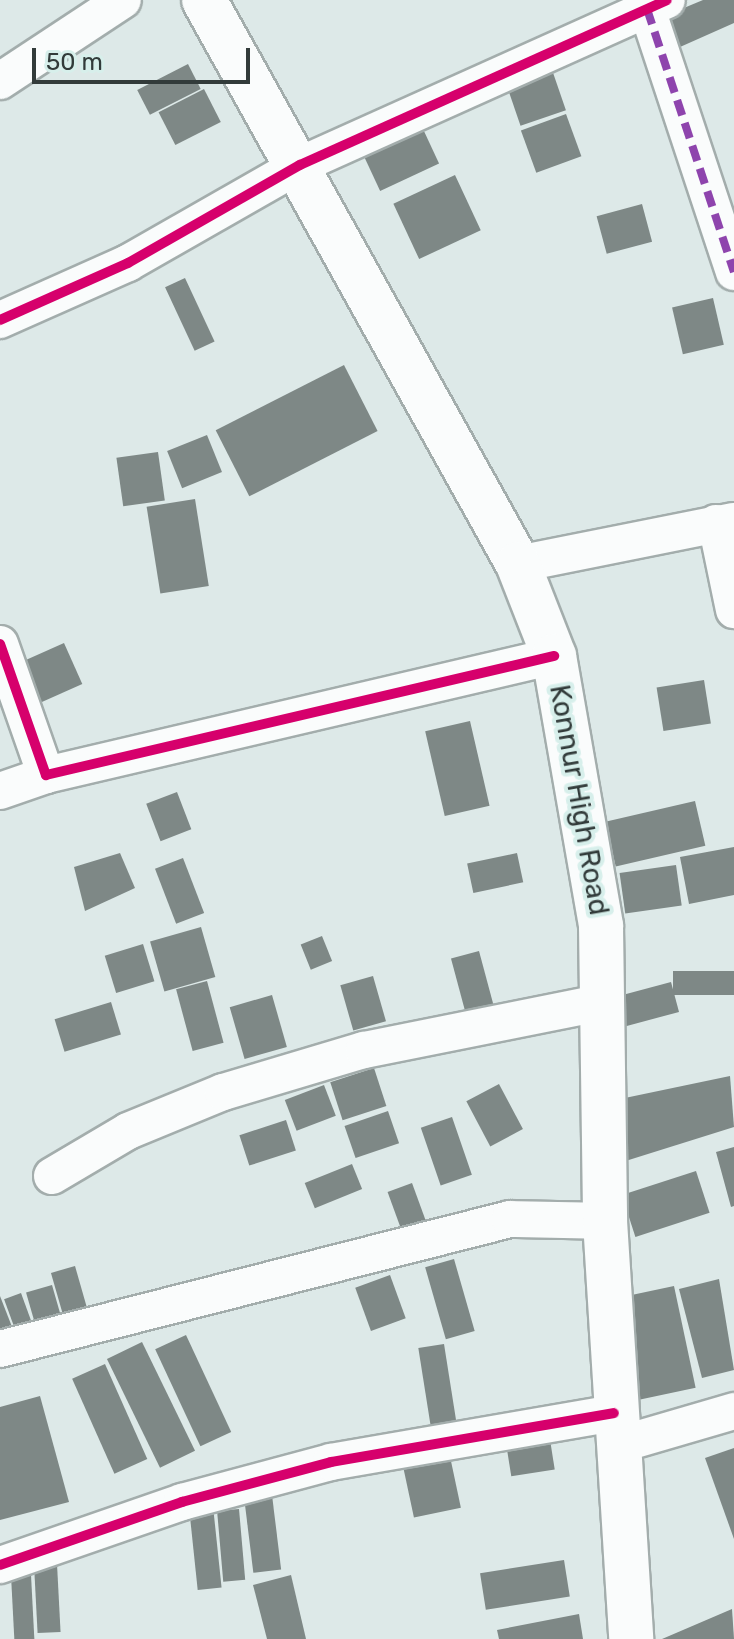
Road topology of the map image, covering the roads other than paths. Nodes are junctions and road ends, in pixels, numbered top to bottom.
1 (123, 0) edge
2 (204, 0) edge
3 (657, 4) edge
4 (608, 11) edge
5 (0, 81) edge
6 (300, 165) junction
7 (734, 272) edge
8 (0, 320) edge
9 (725, 522) edge
10 (518, 564) junction
11 (734, 610) edge
12 (0, 644) edge
13 (554, 656) junction
14 (46, 775) junction
15 (0, 791) edge
16 (605, 1002) junction
17 (52, 1176) dead end
18 (605, 1221) junction
19 (0, 1349) edge
20 (734, 1411) edge
21 (616, 1429) junction
22 (0, 1565) edge
23 (631, 1639) edge

1 - 5 street
2 - 6 main road, Konnur High Road
3 - 4 street
3 - 7 street
4 - 6 street
6 - 8 street
6 - 10 main road, Konnur High Road
9 - 10 street
9 - 11 street
10 - 13 main road, Konnur High Road
12 - 14 street
13 - 14 street
13 - 16 main road, Konnur High Road
14 - 15 street
16 - 17 street
16 - 18 main road, Konnur High Road
18 - 19 street
18 - 21 main road, Konnur High Road
20 - 21 street
21 - 22 street
21 - 23 main road, Konnur High Road

